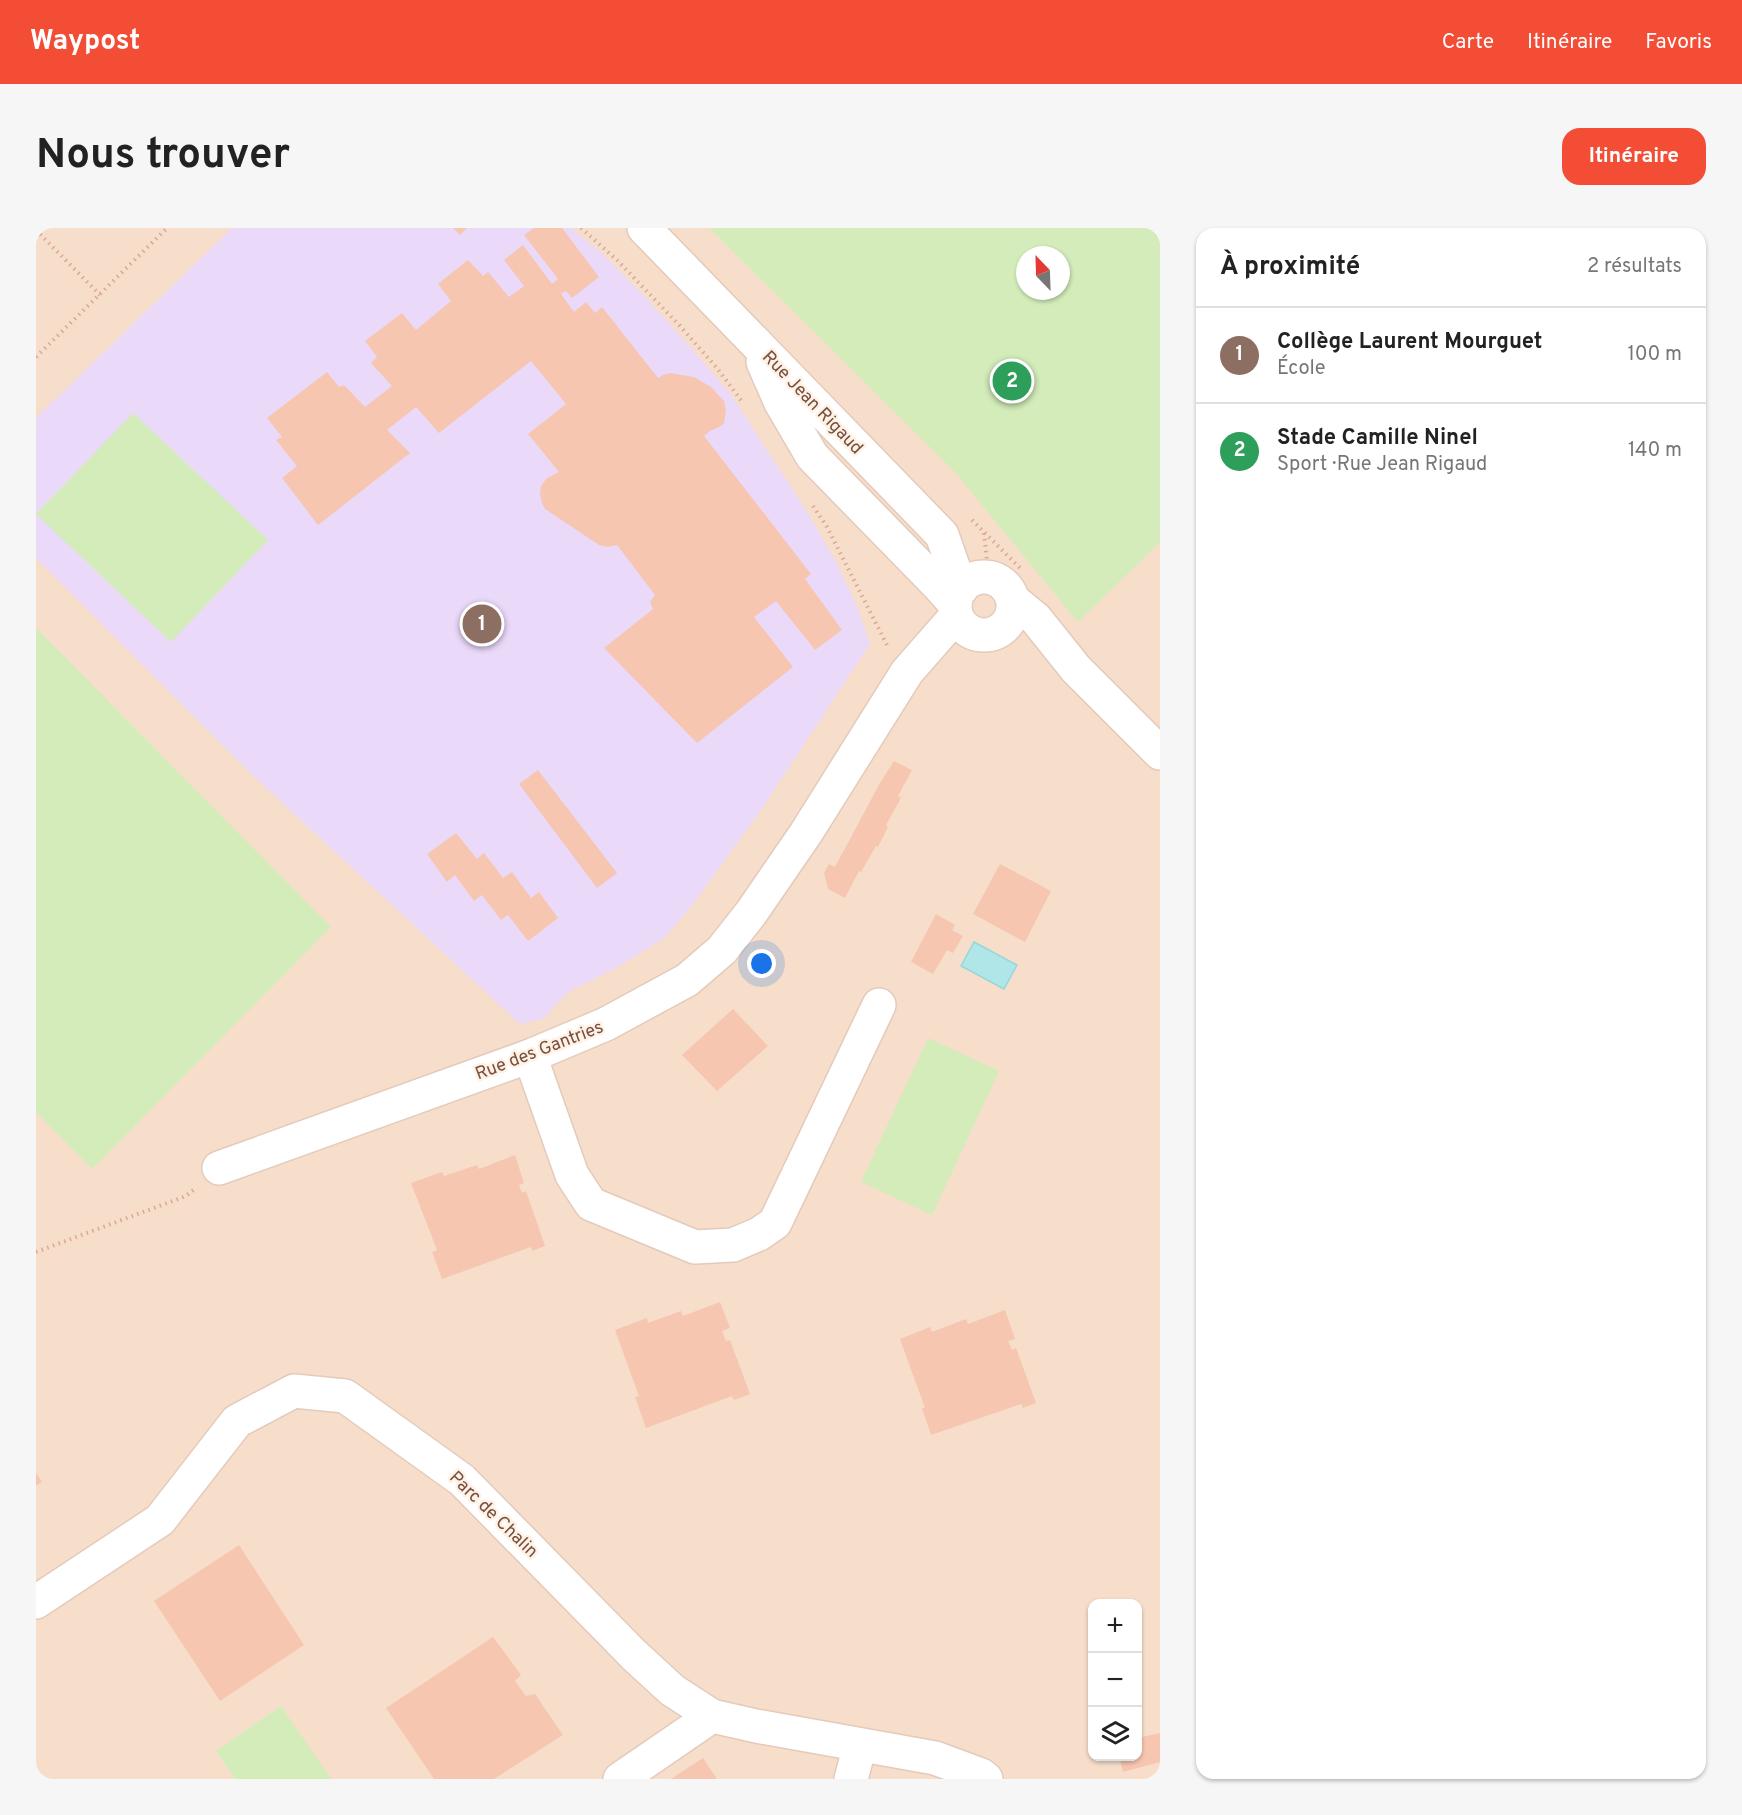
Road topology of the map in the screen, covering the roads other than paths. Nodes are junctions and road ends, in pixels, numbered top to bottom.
1 (644, 228) edge
2 (754, 341) junction
3 (959, 594) junction
4 (1000, 622) junction
5 (907, 672) junction
6 (1160, 753) edge
7 (879, 1005) dead end
8 (530, 1056) junction
9 (219, 1168) road end
10 (36, 1602) edge
11 (712, 1716) junction
12 (860, 1746) junction
13 (986, 1778) edge
14 (620, 1779) edge
15 (851, 1779) edge

1 - 2 street, Rue Jean Rigaud
2 - 3 street
2 - 3 street, Rue Jean Rigaud
3 - 4 street
3 - 4 street
3 - 5 street, Rue des Gantries
4 - 5 street
4 - 6 street
5 - 8 street, Rue des Gantries
7 - 8 street
8 - 9 street, Rue des Gantries
10 - 11 street, Parc de Chalin
11 - 12 street, Parc de Chalin
11 - 14 street
12 - 13 street, Parc de Chalin
12 - 15 street

